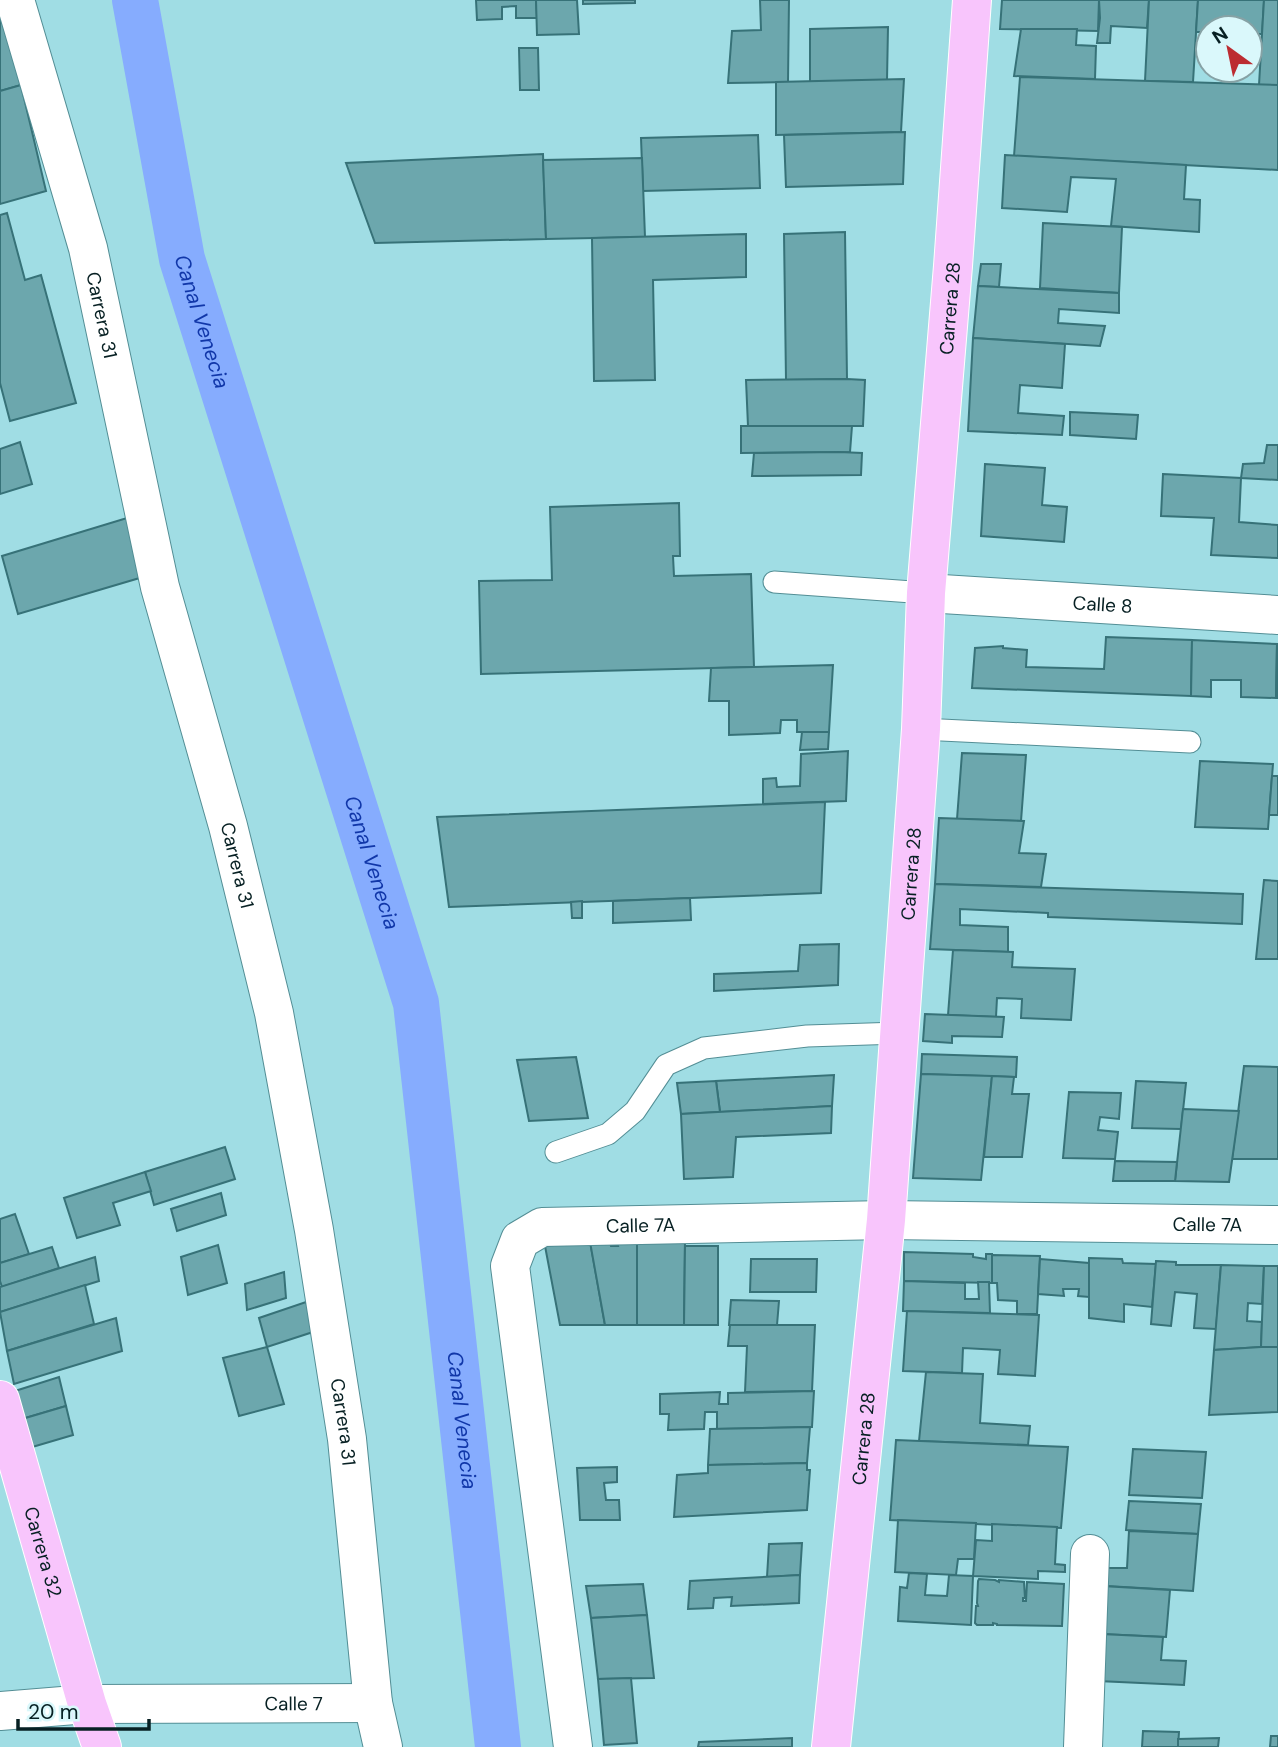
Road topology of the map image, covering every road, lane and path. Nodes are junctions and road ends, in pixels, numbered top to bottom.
1 (15, 0) edge
2 (972, 0) edge
3 (774, 582) dead end
4 (926, 593) junction
5 (1278, 615) edge
6 (921, 729) junction
7 (1190, 742) dead end
8 (899, 1033) junction
9 (556, 1152) dead end
10 (886, 1220) junction
11 (1278, 1225) edge
12 (0, 1400) edge
13 (1090, 1554) dead end
14 (373, 1703) junction
15 (88, 1704) junction
16 (0, 1711) edge
17 (103, 1747) edge
18 (383, 1747) edge
19 (573, 1747) edge
20 (831, 1747) edge
21 (1083, 1747) edge

1 - 14 street, Carrera 31
2 - 4 main road, Carrera 28
3 - 4 lane
4 - 5 street, Calle 8
4 - 6 main road, Carrera 28
6 - 7 lane
6 - 8 main road, Carrera 28
8 - 9 lane
8 - 10 main road, Carrera 28
10 - 11 street, Calle 7A
10 - 19 street, Calle 7A
10 - 20 main road, Carrera 28
12 - 15 main road, Carrera 32
13 - 21 street
14 - 15 street, Calle 7
14 - 18 street, Carrera 31
15 - 16 street, Calle 7
15 - 17 main road

